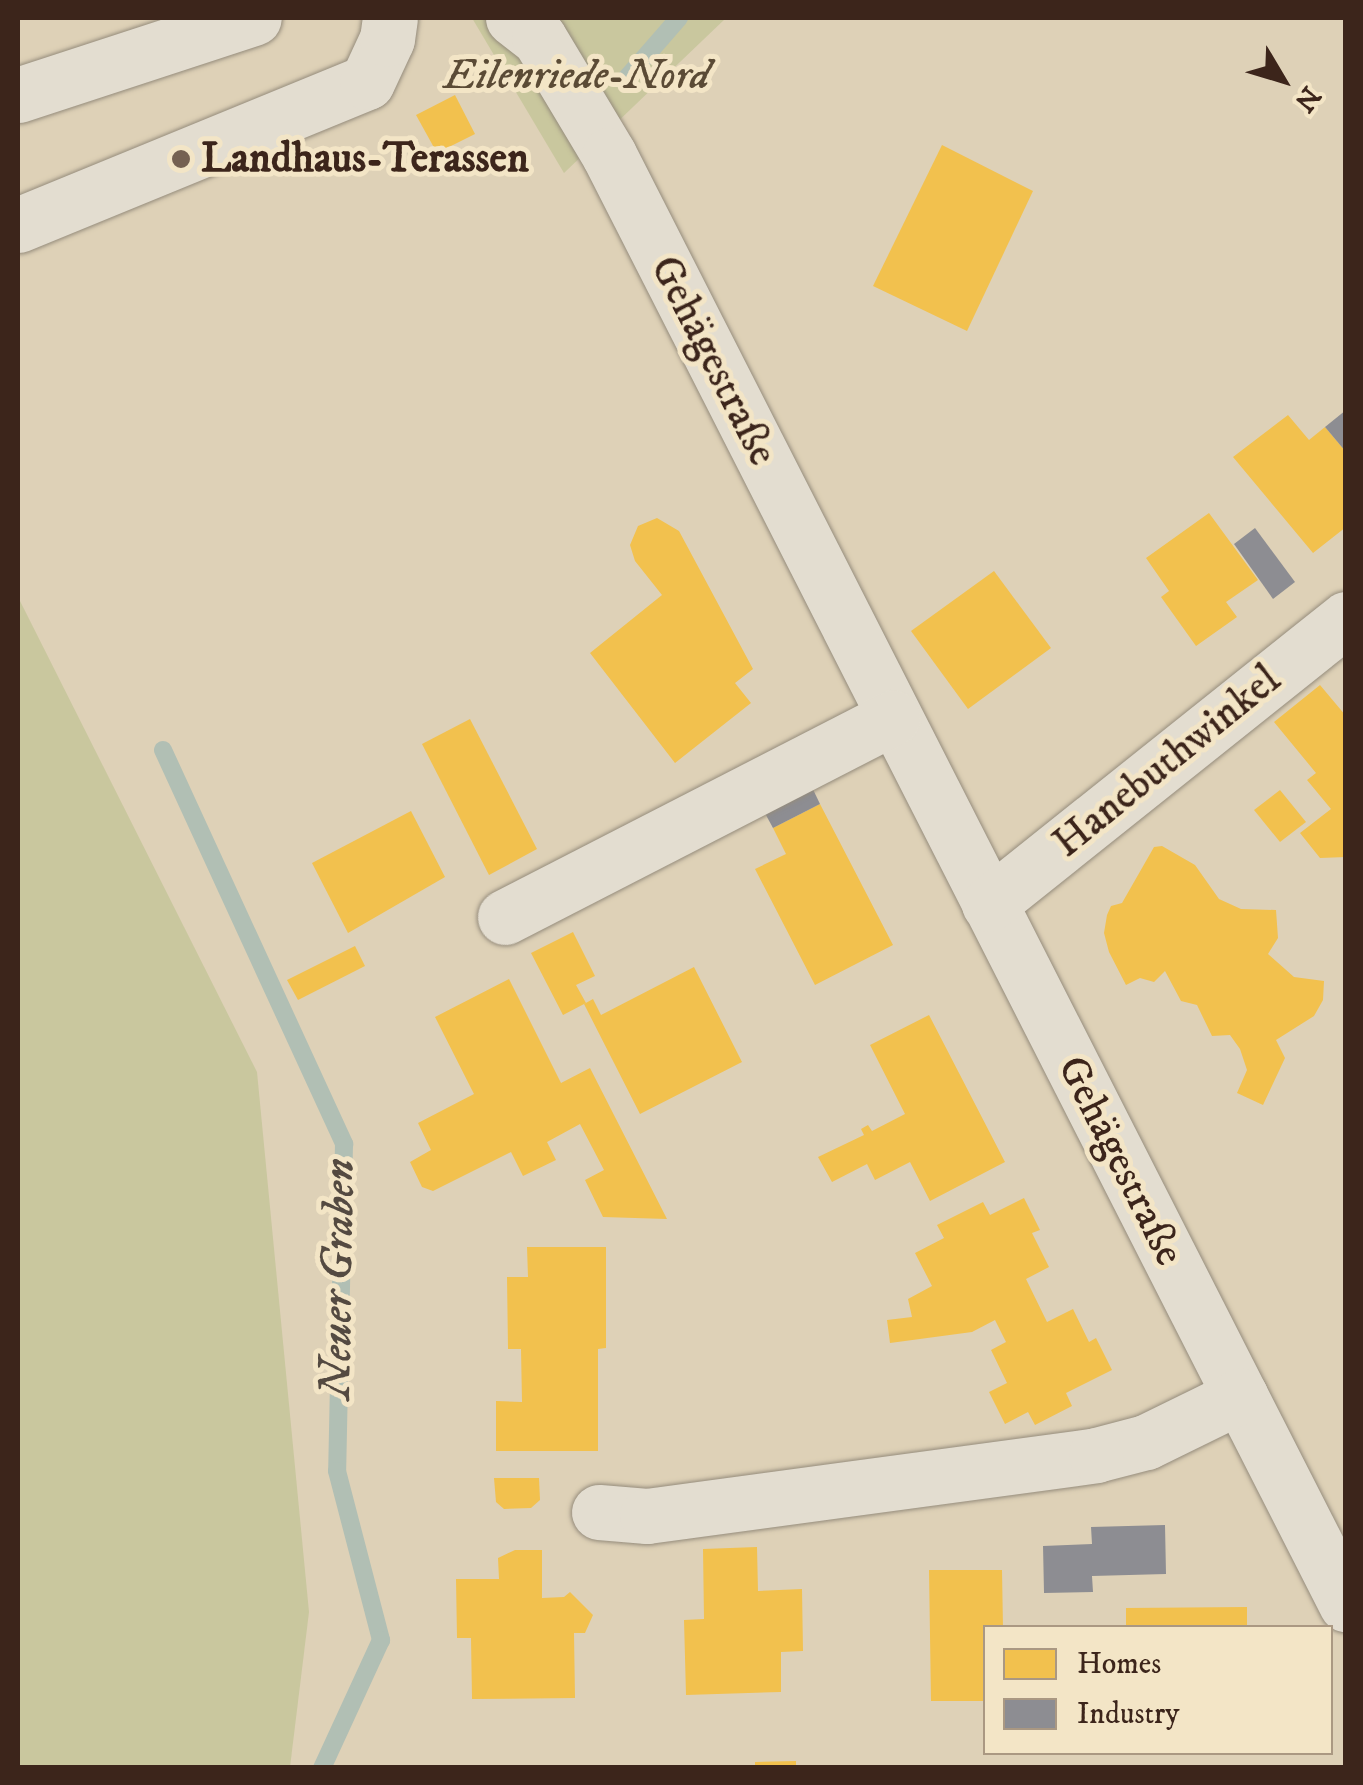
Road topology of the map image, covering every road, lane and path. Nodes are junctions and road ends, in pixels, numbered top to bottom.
1 (254, 18) edge
2 (390, 18) edge
3 (513, 18) edge
4 (19, 87) edge
5 (18, 225) edge
6 (1346, 620) edge
7 (893, 718) junction
8 (989, 904) junction
9 (505, 917) dead end
10 (1240, 1396) junction
11 (598, 1512) dead end
12 (1346, 1604) edge

1 - 4 street
2 - 5 street
3 - 7 street, Gehägestraße
6 - 8 street, Hanebuthwinkel
7 - 8 street, Gehägestraße
7 - 9 street
8 - 10 street, Gehägestraße
10 - 11 street
10 - 12 street, Gehägestraße

